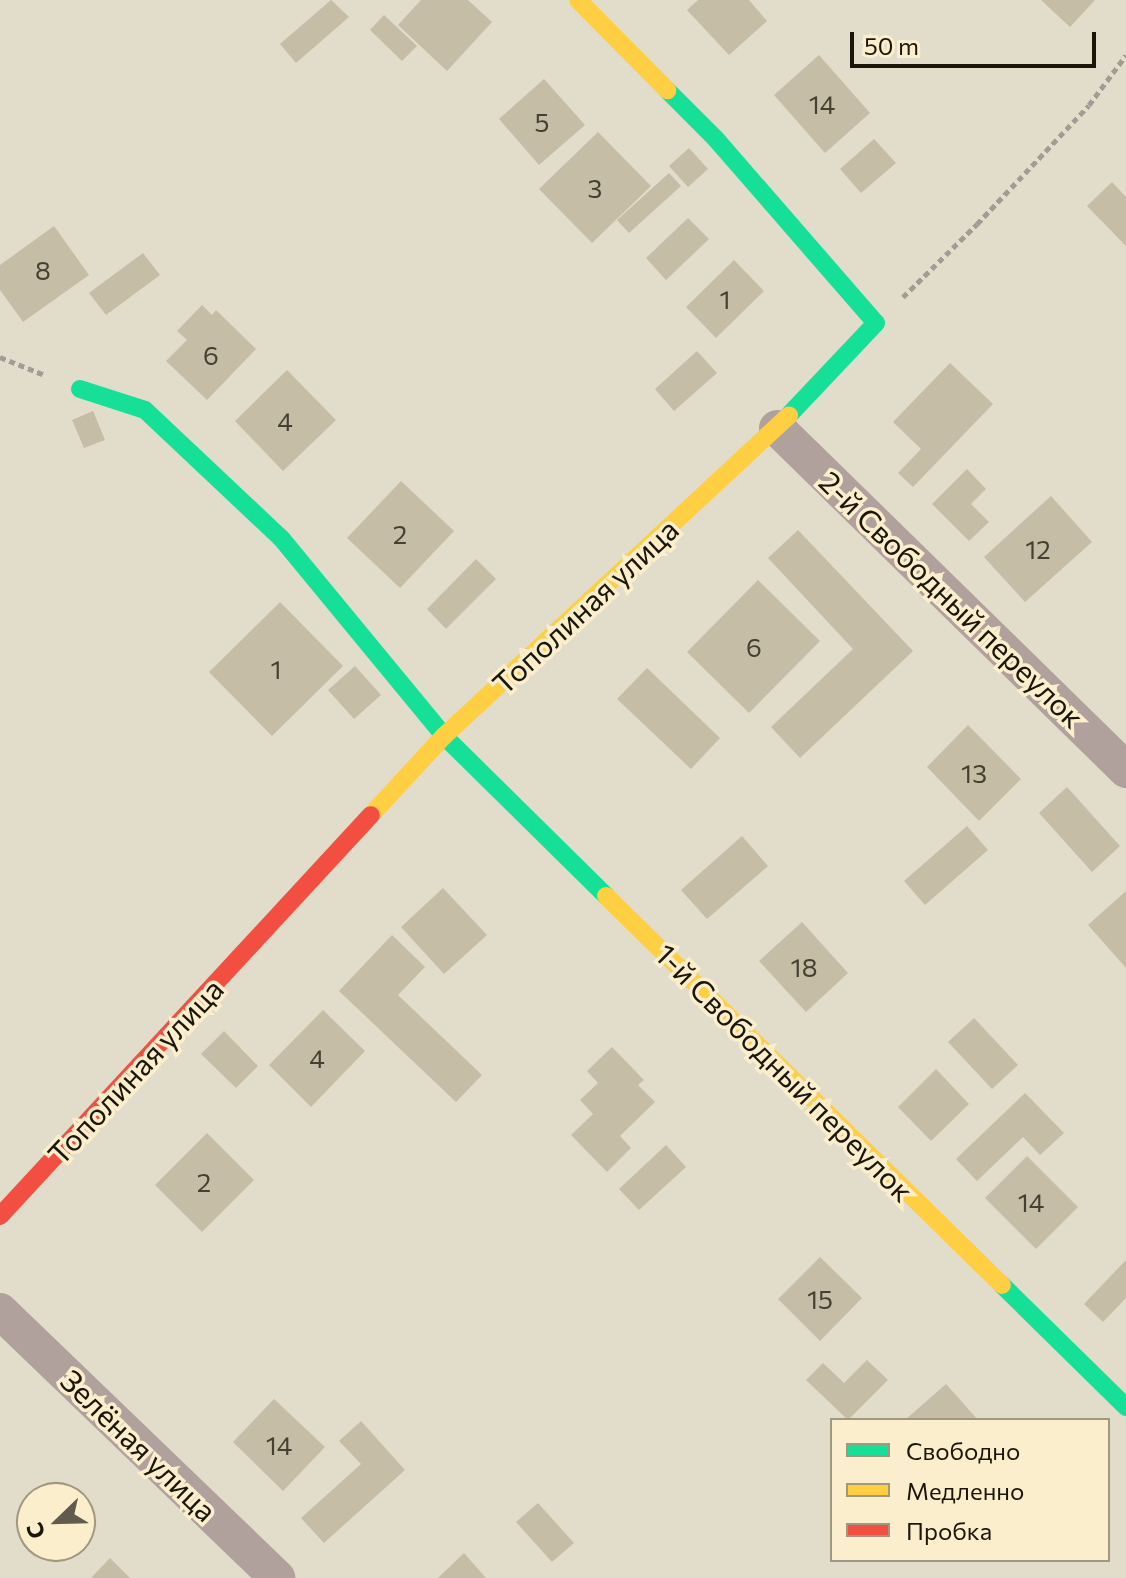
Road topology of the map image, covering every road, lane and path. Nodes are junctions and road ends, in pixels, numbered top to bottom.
1 (578, 0) edge
2 (1126, 55) edge
3 (876, 323) junction
4 (0, 357) edge
5 (80, 389) joint
6 (777, 428) junction
7 (444, 736) junction
8 (1126, 770) edge
9 (0, 1216) edge
10 (0, 1311) edge
11 (1126, 1407) edge
12 (277, 1578) edge

1 - 3 street
2 - 3 path
3 - 6 street, Тополиная улица
4 - 5 path
5 - 7 street, 1-й Свободный переулок
6 - 7 street, Тополиная улица
6 - 8 street, 2-й Свободный переулок
7 - 9 street, Тополиная улица
7 - 11 street, 1-й Свободный переулок
10 - 12 street, Зелёная улица

